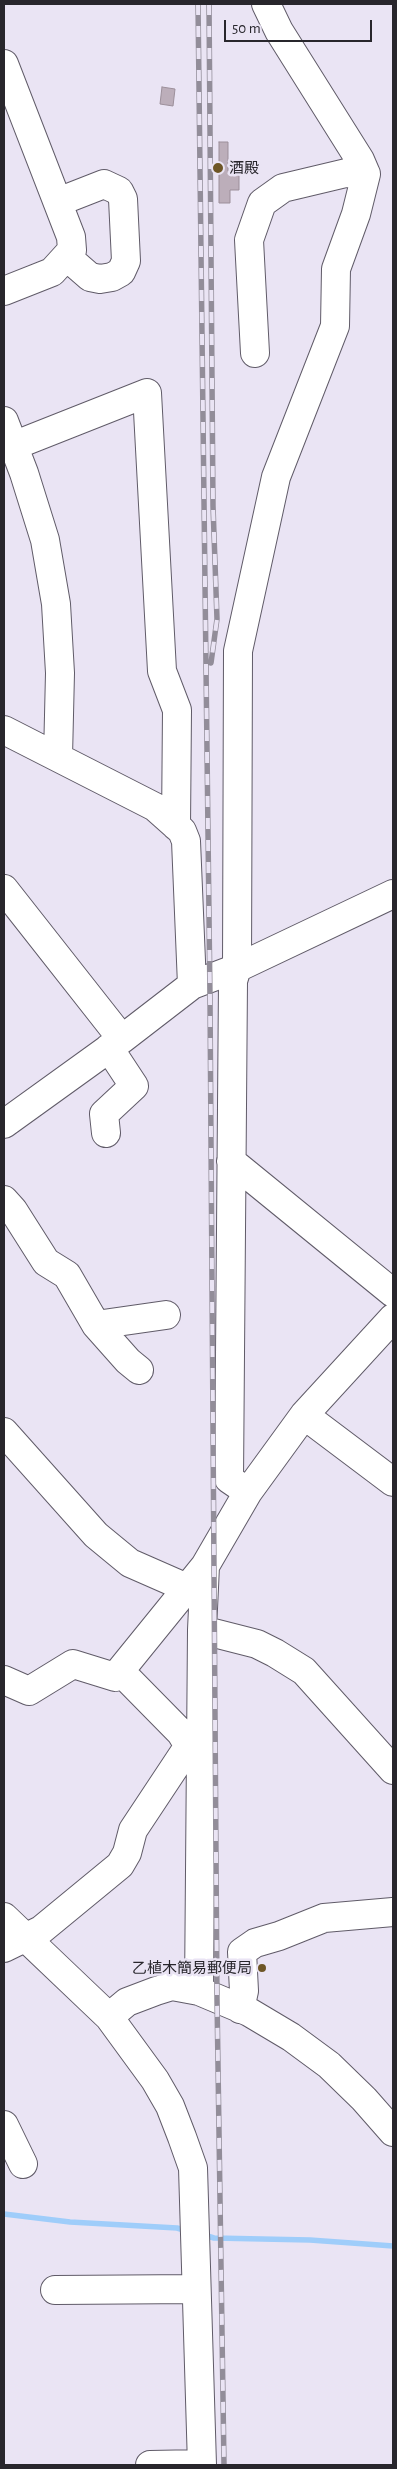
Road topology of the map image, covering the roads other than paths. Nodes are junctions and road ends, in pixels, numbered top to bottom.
1 (266, 4) edge
2 (4, 64) edge
3 (366, 174) junction
4 (58, 202) junction
5 (67, 257) junction
6 (4, 291) edge
7 (255, 353) dead end
8 (8, 434) edge
9 (4, 730) edge
10 (58, 757) junction
11 (176, 826) junction
12 (4, 889) edge
13 (393, 894) edge
14 (237, 968) junction
15 (192, 985) junction
16 (116, 1044) junction
17 (4, 1124) edge
18 (106, 1133) dead end
19 (232, 1160) junction
20 (4, 1200) edge
21 (393, 1293) edge
22 (166, 1315) dead end
23 (393, 1318) edge
24 (96, 1325) junction
25 (139, 1370) dead end
26 (304, 1415) junction
27 (4, 1432) edge
28 (393, 1482) edge
29 (248, 1492) junction
30 (205, 1566) junction
31 (187, 1588) junction
32 (202, 1630) junction
33 (120, 1671) junction
34 (4, 1680) edge
35 (194, 1746) junction
36 (393, 1770) edge
37 (393, 1912) edge
38 (4, 1917) edge
39 (15, 1943) edge
40 (199, 1991) junction
41 (240, 2009) junction
42 (109, 2017) junction
43 (4, 2125) edge
44 (393, 2132) edge
45 (23, 2164) dead end
46 (196, 2288) junction
47 (54, 2290) dead end
48 (150, 2465) edge
49 (202, 2465) edge

1 - 3 street
2 - 4 street
3 - 7 street
3 - 14 street
4 - 5 street
4 - 5 street
5 - 6 street
8 - 10 street
8 - 11 street
9 - 10 street
10 - 11 street
11 - 15 street
12 - 16 street
13 - 14 street
14 - 15 street
14 - 19 street
15 - 16 street
16 - 17 street
16 - 18 street
19 - 21 street
19 - 29 street
20 - 24 street
22 - 24 street
23 - 26 street
24 - 25 street
26 - 28 street
26 - 29 street
27 - 31 street
29 - 30 street
30 - 31 street
30 - 32 street
31 - 33 street
32 - 35 street
32 - 36 street
33 - 34 street
33 - 35 street
35 - 39 street
35 - 40 street
37 - 41 street
38 - 39 street
39 - 42 street
40 - 41 street
40 - 42 street
41 - 44 street
42 - 46 street
43 - 45 street
46 - 47 street
46 - 49 street
48 - 49 street

